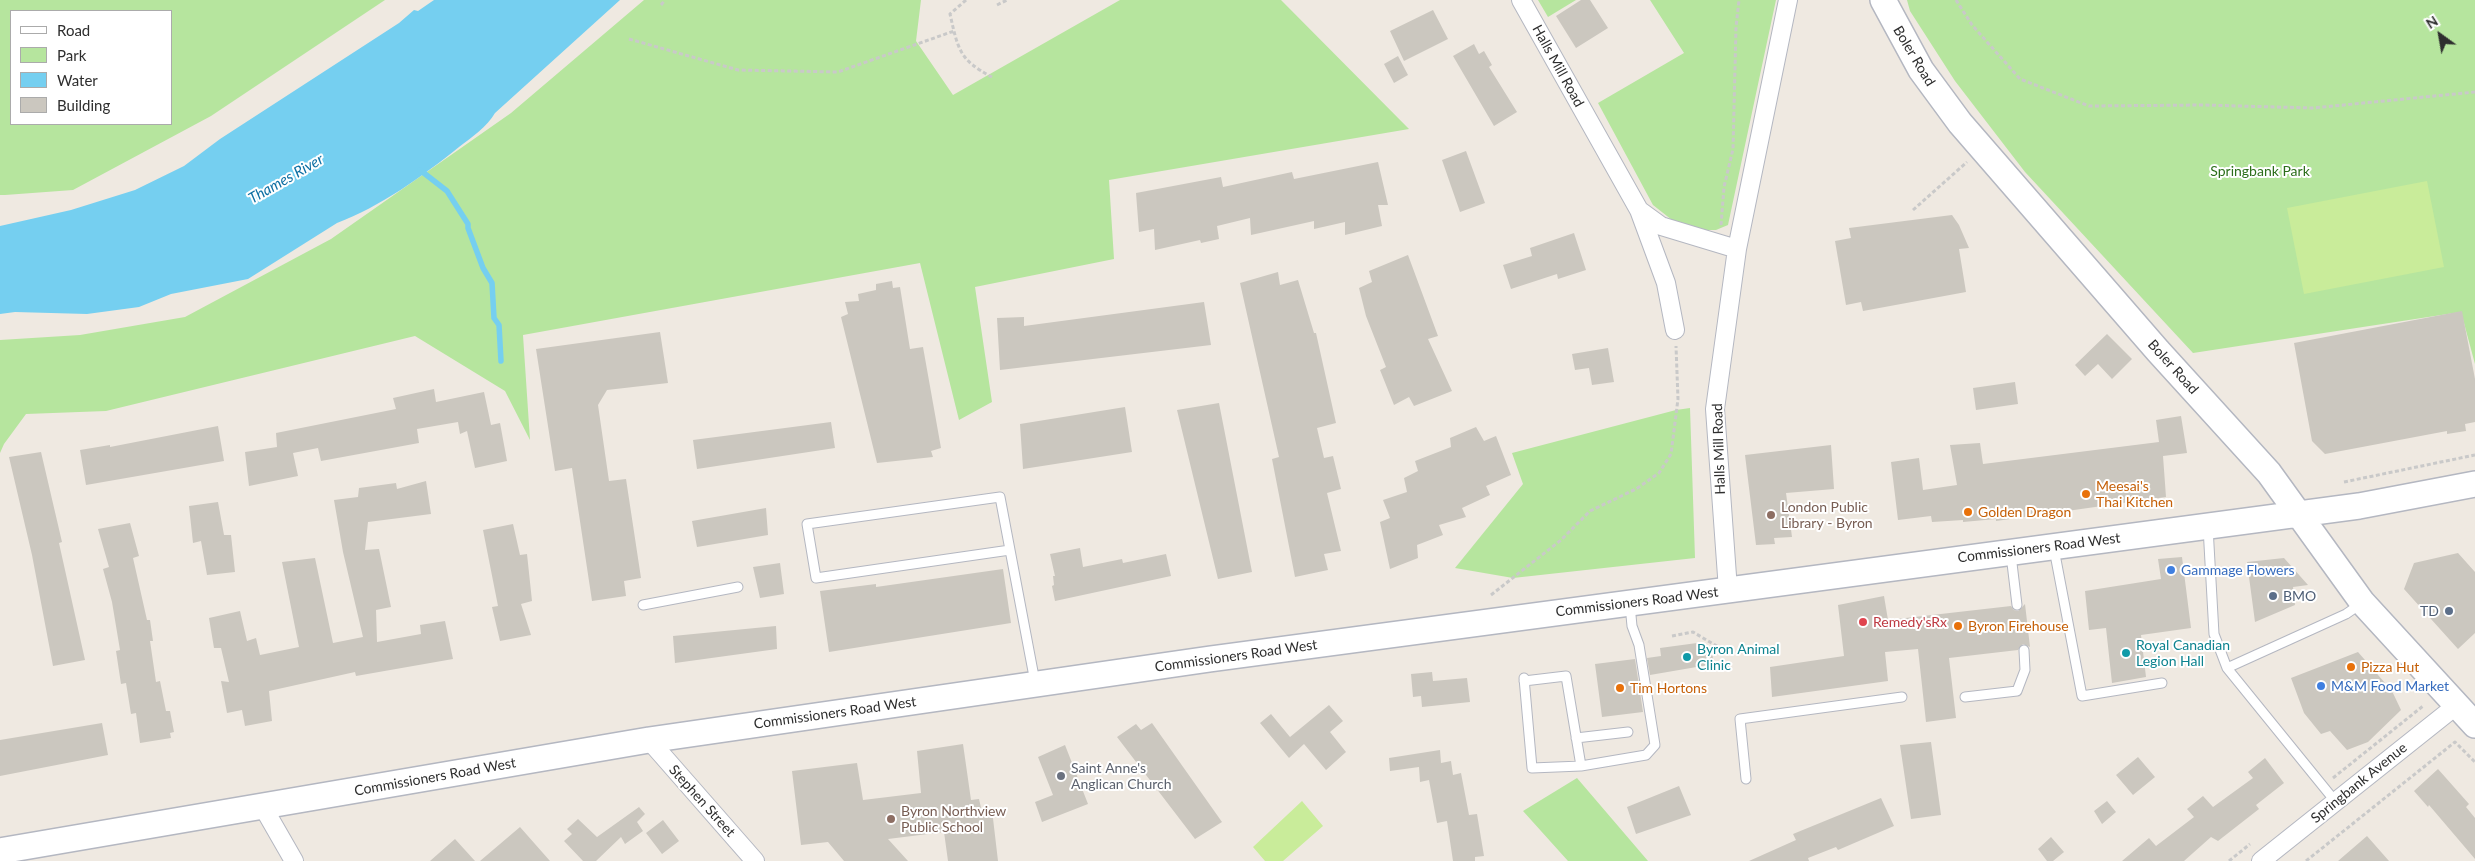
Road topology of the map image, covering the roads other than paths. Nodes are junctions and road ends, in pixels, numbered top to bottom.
1 (1521, 0) edge
2 (1788, 0) edge
3 (1883, 0) edge
4 (1639, 210) junction
5 (1728, 247) junction
6 (1675, 330) road end
7 (2475, 484) edge
8 (2299, 514) junction
9 (2208, 526) junction
10 (2054, 547) junction
11 (1010, 550) junction
12 (2011, 552) junction
13 (738, 587) dead end
14 (1728, 590) junction
15 (1630, 602) junction
16 (2362, 602) junction
17 (2018, 605) dead end
18 (643, 606) dead end
19 (2024, 650) dead end
20 (2227, 668) junction
21 (2162, 683) dead end
22 (1036, 685) junction
23 (1902, 697) dead end
24 (1965, 697) dead end
25 (2457, 705) junction
26 (2475, 724) edge
27 (1628, 732) dead end
28 (1576, 738) junction
29 (649, 740) junction
30 (1581, 766) junction
31 (1746, 778) dead end
32 (2335, 801) junction
33 (263, 807) junction
34 (0, 852) edge
35 (294, 861) edge
36 (755, 861) edge
37 (2262, 861) edge

1 - 4 street, Halls Mill Road
2 - 5 street, Halls Mill Road
3 - 8 main road, Boler Road
4 - 5 street, Halls Mill Road
4 - 6 street, Halls Mill Road
5 - 14 street, Halls Mill Road
7 - 8 main road, Commissioners Road West
8 - 9 main road, Commissioners Road West
8 - 16 main road, Boler Road
9 - 10 main road, Commissioners Road West
9 - 20 lane
10 - 12 main road, Commissioners Road West
10 - 21 lane
11 - 11 lane
11 - 22 lane
12 - 14 main road, Commissioners Road West
12 - 17 lane
13 - 18 lane
14 - 15 main road, Commissioners Road West
15 - 22 main road, Commissioners Road West
15 - 30 lane
16 - 20 lane
16 - 25 main road, Boler Road
19 - 24 lane
20 - 32 lane
22 - 29 main road, Commissioners Road West
23 - 31 lane
25 - 26 main road, Boler Road
25 - 32 street, Springbank Avenue
27 - 28 lane
28 - 30 lane
28 - 30 lane
29 - 33 main road, Commissioners Road West
29 - 36 street, Stephen Street
32 - 37 street, Springbank Avenue
33 - 34 main road, Commissioners Road West
33 - 35 street

